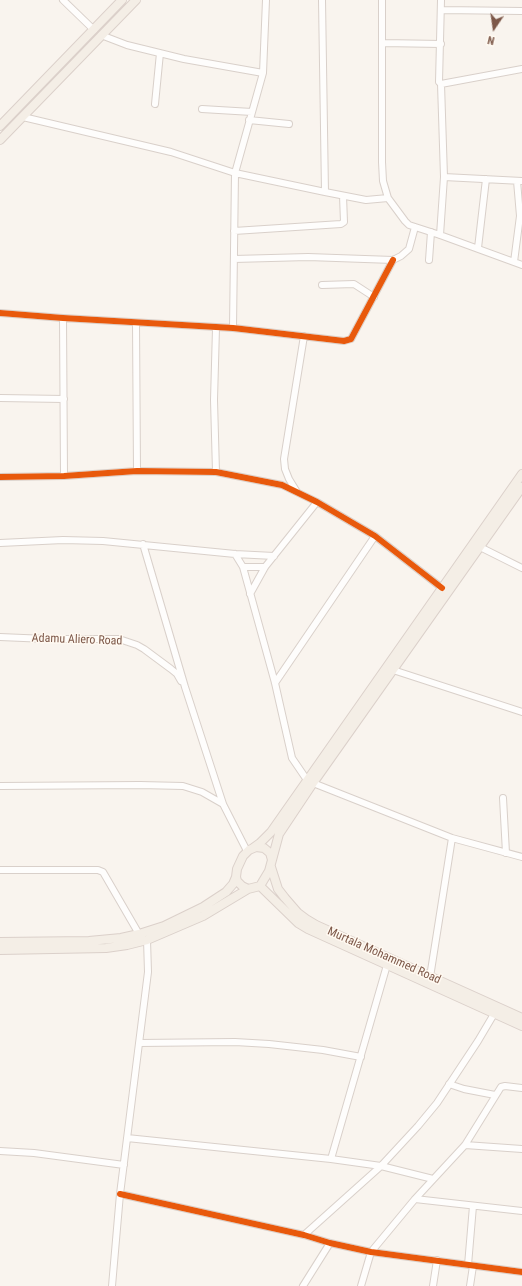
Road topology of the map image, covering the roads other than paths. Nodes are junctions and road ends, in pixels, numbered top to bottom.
1 (63, 0) edge
2 (122, 0) edge
3 (136, 0) edge
4 (266, 0) edge
5 (322, 0) edge
6 (382, 0) edge
7 (441, 0) edge
8 (441, 10) junction
9 (522, 11) edge
10 (94, 30) junction
11 (101, 35) junction
12 (383, 44) junction
13 (441, 44) junction
14 (160, 53) junction
15 (522, 69) edge
16 (263, 73) junction
17 (441, 84) junction
18 (155, 104) dead end
19 (202, 109) dead end
20 (252, 112) junction
21 (23, 117) junction
22 (249, 120) junction
23 (289, 124) dead end
24 (0, 126) edge
25 (0, 140) edge
26 (235, 173) junction
27 (444, 177) junction
28 (486, 179) junction
29 (519, 181) edge
30 (325, 192) junction
31 (343, 196) junction
32 (388, 198) junction
33 (521, 216) edge
34 (415, 227) junction
35 (234, 231) junction
36 (431, 232) junction
37 (440, 234) junction
38 (478, 248) junction
39 (234, 259) junction
40 (393, 260) junction
41 (429, 260) dead end
42 (514, 262) junction
43 (522, 265) edge
44 (322, 285) dead end
45 (374, 297) junction
46 (0, 313) edge
47 (63, 318) junction
48 (136, 323) junction
49 (216, 328) junction
50 (233, 328) junction
51 (304, 336) junction
52 (0, 398) edge
53 (64, 400) junction
54 (137, 471) junction
55 (216, 472) junction
56 (522, 474) edge
57 (64, 476) junction
58 (0, 477) edge
59 (522, 487) edge
60 (297, 492) junction
61 (317, 502) junction
62 (375, 536) junction
63 (0, 543) edge
64 (143, 544) junction
65 (480, 547) junction
66 (235, 554) junction
67 (274, 556) junction
68 (243, 567) junction
69 (265, 567) junction
70 (522, 568) edge
71 (442, 588) junction
72 (250, 594) junction
73 (0, 637) edge
74 (393, 670) junction
75 (275, 683) junction
76 (185, 687) junction
77 (522, 712) edge
78 (310, 782) junction
79 (0, 786) edge
80 (503, 798) dead end
81 (223, 804) junction
82 (452, 838) junction
83 (250, 849) junction
84 (506, 852) junction
85 (522, 857) edge
86 (271, 864) junction
87 (0, 870) edge
88 (236, 877) junction
89 (260, 886) junction
90 (248, 889) junction
91 (139, 934) junction
92 (147, 940) junction
93 (0, 942) edge
94 (0, 950) edge
95 (387, 965) junction
96 (430, 976) junction
97 (494, 1014) junction
98 (522, 1018) edge
99 (522, 1026) edge
100 (139, 1043) junction
101 (361, 1057) junction
102 (449, 1084) junction
103 (522, 1088) edge
104 (496, 1096) junction
105 (127, 1138) junction
106 (465, 1145) junction
107 (522, 1149) edge
108 (0, 1151) edge
109 (332, 1159) junction
110 (124, 1165) junction
111 (381, 1166) junction
112 (433, 1179) junction
113 (120, 1194) junction
114 (415, 1199) junction
115 (473, 1206) junction
116 (522, 1211) edge
117 (304, 1235) junction
118 (330, 1243) junction
119 (371, 1252) junction
120 (437, 1260) junction
121 (471, 1266) junction
122 (522, 1272) edge
123 (112, 1286) edge
124 (303, 1286) edge
125 (361, 1286) edge
126 (433, 1286) edge
127 (470, 1286) edge

1 - 10 street
2 - 10 main road
3 - 11 main road
4 - 16 street
5 - 30 street
6 - 12 street
7 - 8 street
8 - 9 street
8 - 13 street
10 - 24 main road
11 - 14 street
11 - 21 main road
12 - 13 street
12 - 32 street
13 - 17 street
14 - 16 street
14 - 18 street
15 - 17 street
16 - 20 street
17 - 27 street
19 - 20 street
20 - 22 street
21 - 25 main road
21 - 26 street
22 - 23 street
22 - 26 street
26 - 30 street
26 - 35 street
27 - 28 street
27 - 37 street
28 - 29 street
28 - 38 street
29 - 33 street
30 - 31 street
31 - 32 street
31 - 35 street
32 - 34 street
33 - 42 street
34 - 36 street
34 - 40 street
35 - 39 street
36 - 37 street
36 - 41 street
37 - 38 street
38 - 42 street
39 - 40 street
39 - 50 street
40 - 45 street
42 - 43 street
44 - 45 street
45 - 51 street
46 - 47 street
47 - 48 street
47 - 53 street
48 - 49 street
48 - 54 street
49 - 50 street
49 - 55 street
50 - 51 street
51 - 60 street
52 - 53 street
53 - 57 street
54 - 55 street
54 - 57 street
55 - 60 street
56 - 71 main road
57 - 58 street
59 - 65 main road
60 - 61 street
61 - 62 street
61 - 67 street
62 - 71 street
62 - 75 street
63 - 64 street
64 - 66 street
64 - 76 street
65 - 70 street
65 - 74 main road
66 - 67 street
66 - 68 street
67 - 69 street
68 - 69 street
68 - 72 street
69 - 72 street
71 - 78 main road
72 - 75 street
73 - 76 street, Adamu Aliero Road
74 - 77 street
74 - 78 main road
75 - 78 street
76 - 81 street
78 - 82 street
78 - 83 main road
78 - 86 main road
79 - 81 street
80 - 84 street
81 - 83 street
82 - 84 street
82 - 96 street
83 - 86 main road
83 - 88 main road
84 - 85 street
86 - 89 main road
86 - 96 main road, Murtala Mohammed Road
87 - 91 street
88 - 90 main road
88 - 91 main road
89 - 90 main road
89 - 95 main road, Murtala Mohammed Road
90 - 92 main road
91 - 93 main road
92 - 94 main road
92 - 100 street
95 - 97 main road, Murtala Mohammed Road
95 - 101 street
96 - 98 main road, Murtala Mohammed Road
97 - 99 main road, Murtala Mohammed Road
97 - 102 street
100 - 101 street
100 - 105 street
101 - 109 street
102 - 104 street
102 - 111 street
103 - 104 street
104 - 106 street
105 - 109 street
105 - 110 street
106 - 107 street
106 - 112 street
108 - 110 street
109 - 111 street
110 - 113 street
111 - 112 street
111 - 117 street
112 - 114 street
113 - 117 street
113 - 123 street
114 - 115 street
114 - 119 street
115 - 116 street
115 - 121 street
117 - 118 street
118 - 119 street
118 - 124 street
119 - 120 street
119 - 125 street
120 - 121 street
120 - 126 street
121 - 122 street
121 - 127 street

